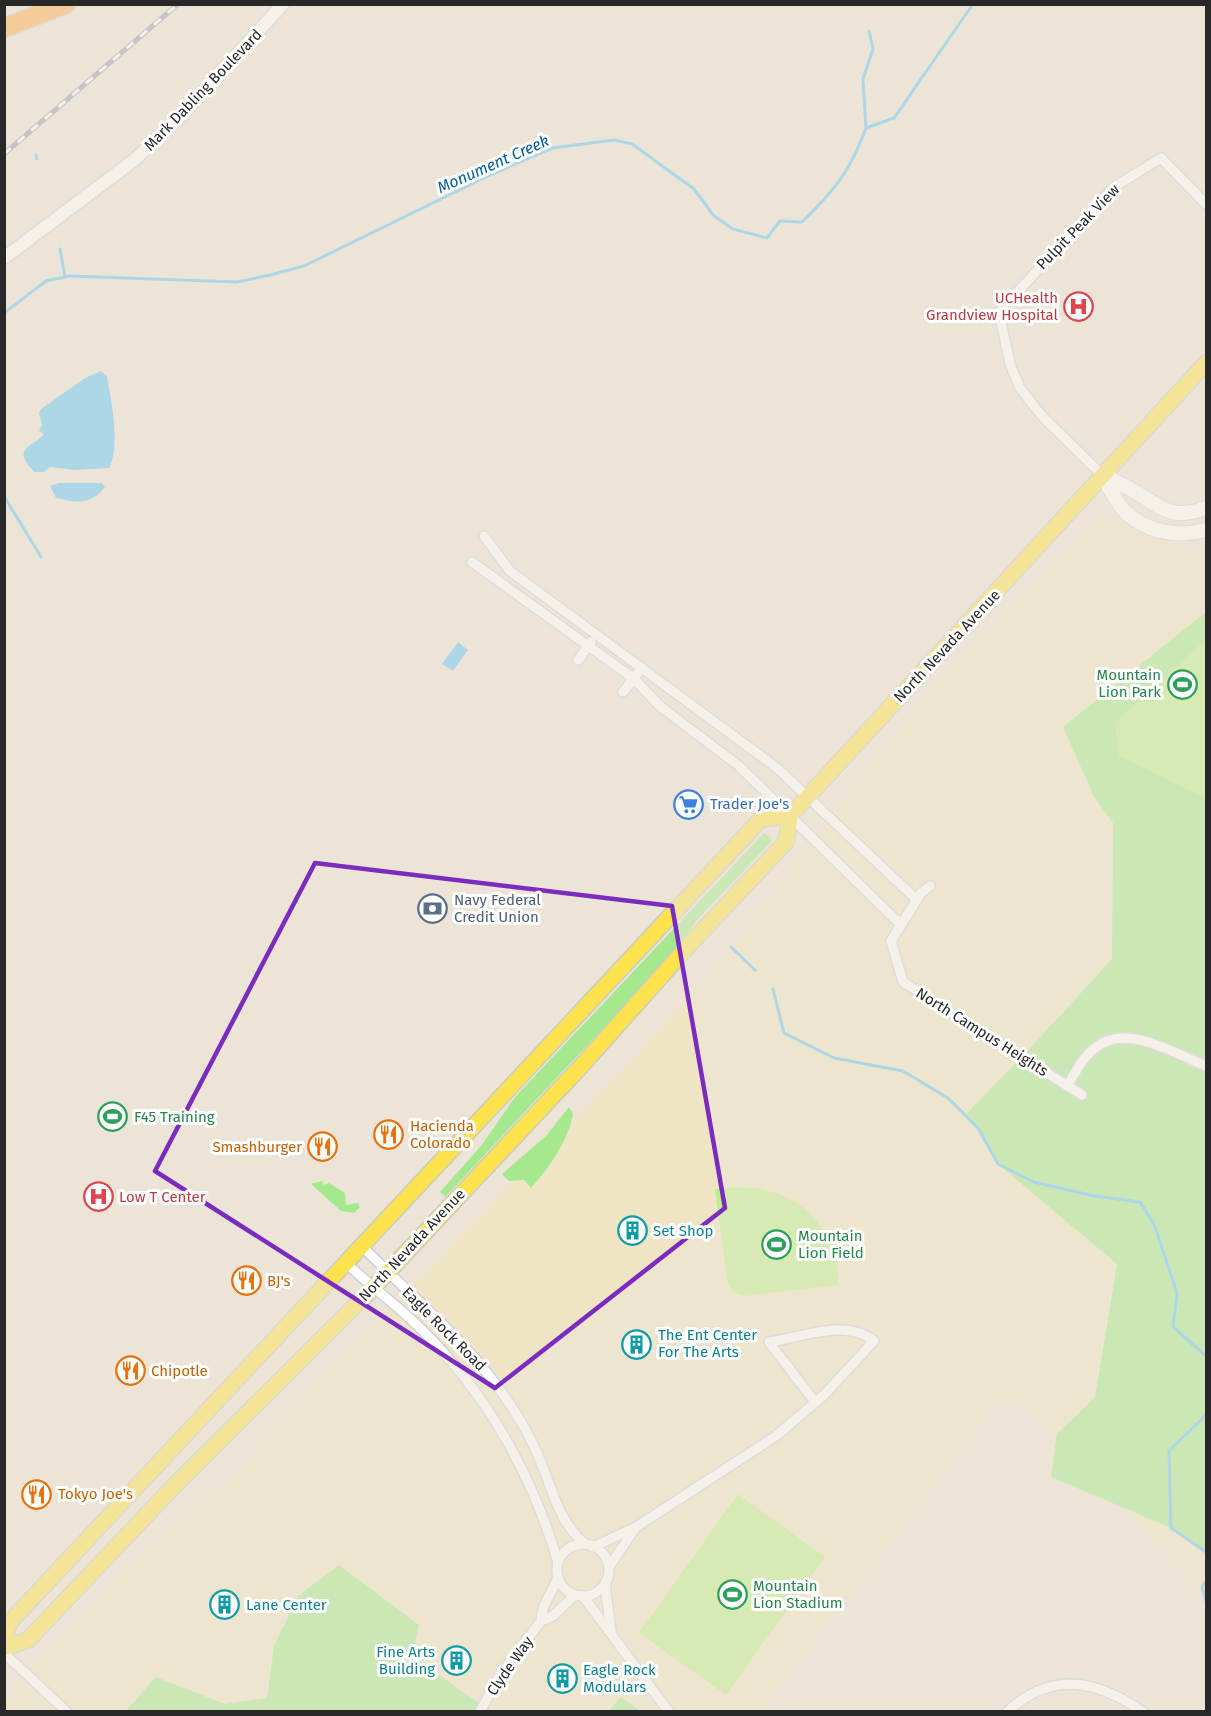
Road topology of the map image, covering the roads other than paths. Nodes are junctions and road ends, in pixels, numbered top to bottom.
1 (66, 4) edge
2 (283, 4) edge
3 (4, 28) edge
4 (1206, 204) edge
5 (4, 258) edge
6 (1206, 363) edge
7 (1102, 475) junction
8 (1206, 508) edge
9 (1206, 530) edge
10 (484, 536) dead end
11 (472, 562) dead end
12 (596, 634) junction
13 (588, 645) junction
14 (578, 660) dead end
15 (642, 668) junction
16 (633, 678) junction
17 (622, 692) dead end
18 (808, 797) junction
19 (790, 816) junction
20 (930, 886) dead end
21 (917, 900) junction
22 (901, 925) junction
23 (1206, 1066) edge
24 (1067, 1086) junction
25 (1082, 1095) dead end
26 (361, 1245) junction
27 (345, 1262) junction
28 (387, 1272) junction
29 (373, 1288) junction
30 (815, 1402) junction
31 (636, 1527) junction
32 (589, 1545) junction
33 (558, 1562) junction
34 (609, 1567) junction
35 (558, 1578) junction
36 (605, 1584) junction
37 (579, 1596) junction
38 (541, 1621) junction
39 (611, 1633) junction
40 (4, 1638) edge
41 (4, 1648) edge
42 (4, 1653) edge
43 (67, 1712) edge
44 (480, 1712) edge
45 (669, 1712) edge
46 (1007, 1712) edge
47 (1143, 1712) edge

1 - 3 highway
2 - 5 street, Mark Dabling Boulevard
4 - 7 street, Pulpit Peak View
6 - 7 main road, North Nevada Avenue
7 - 8 main road
7 - 9 main road
7 - 18 main road, North Nevada Avenue
10 - 12 street
11 - 13 street
12 - 13 street
12 - 15 street
13 - 14 street
13 - 16 street
15 - 16 street
15 - 18 street
16 - 17 street
16 - 19 street
18 - 19 main road, North Nevada Avenue
18 - 21 street
19 - 22 street
19 - 26 main road
19 - 28 main road, North Nevada Avenue
20 - 21 street, North Campus Heights
21 - 22 street, North Campus Heights
22 - 24 street, North Campus Heights
23 - 24 street
24 - 25 street, North Campus Heights
26 - 27 main road
26 - 28 street, Eagle Rock Road
27 - 29 street, Eagle Rock Road
27 - 40 main road
28 - 29 main road, North Nevada Avenue
28 - 32 street, Eagle Rock Road
29 - 33 street, Eagle Rock Road
29 - 41 main road, North Nevada Avenue
30 - 30 street
30 - 31 street
31 - 32 street
31 - 34 street
32 - 33 street
32 - 34 street, Eagle Rock Road
33 - 35 street, Eagle Rock Road
34 - 36 street
35 - 37 street
35 - 38 street
36 - 37 street
36 - 39 street
37 - 38 street
37 - 39 street
38 - 44 street, Clyde Way
39 - 45 street
42 - 43 street
46 - 47 street

